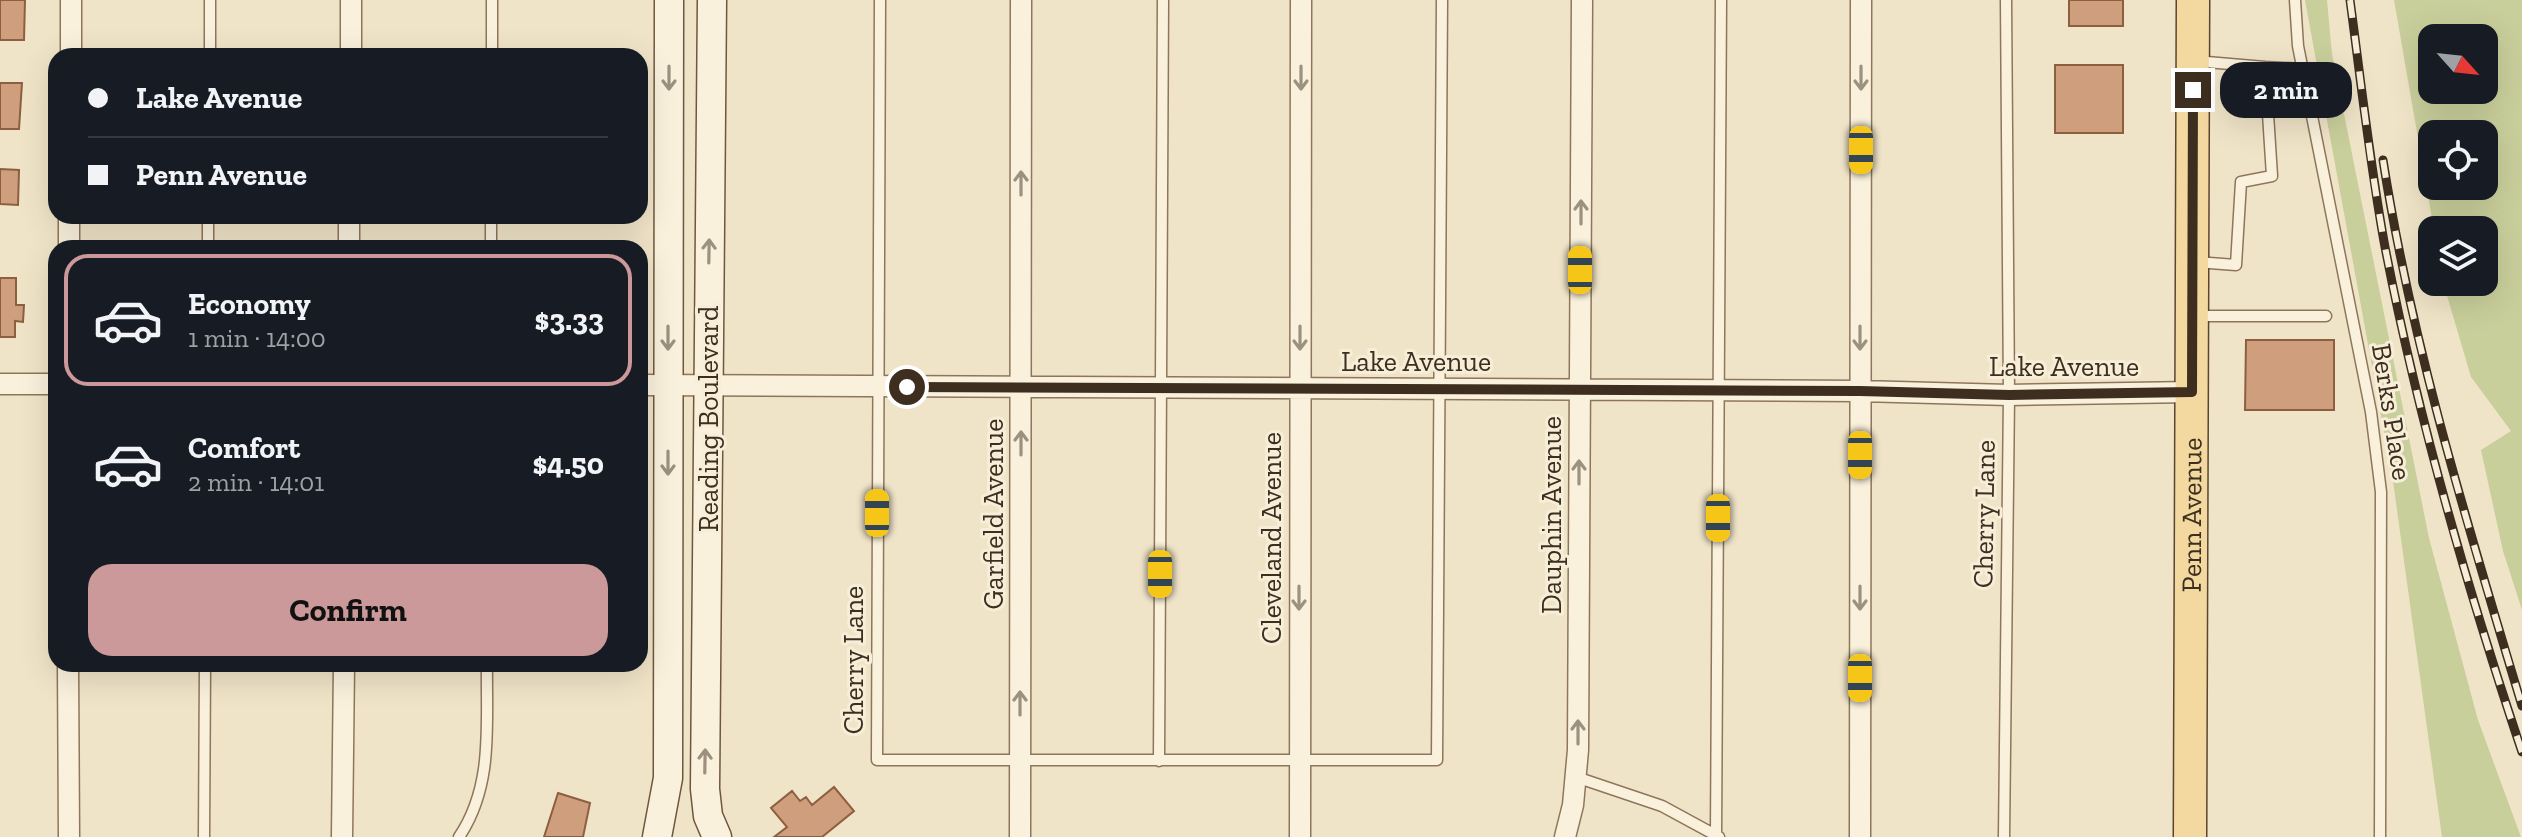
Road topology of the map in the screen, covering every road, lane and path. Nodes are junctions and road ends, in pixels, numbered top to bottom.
1 (71, 0) edge
2 (210, 0) edge
3 (351, 0) edge
4 (492, 0) edge
5 (669, 0) edge
6 (712, 0) edge
7 (880, 0) edge
8 (1021, 0) edge
9 (1163, 0) edge
10 (1301, 0) edge
11 (1442, 0) edge
12 (1582, 0) edge
13 (1721, 0) edge
14 (1861, 0) edge
15 (2006, 0) edge
16 (2193, 0) edge
17 (2295, 0) edge
18 (71, 48) edge
19 (210, 48) edge
20 (351, 48) edge
21 (492, 48) edge
22 (2193, 61) junction
23 (2265, 67) junction
24 (2303, 69) junction
25 (2192, 261) junction
26 (2192, 316) junction
27 (2326, 316) dead end
28 (0, 384) edge
29 (48, 384) edge
30 (654, 385) edge
31 (708, 385) junction
32 (878, 387) junction
33 (1021, 388) junction
34 (1160, 388) junction
35 (1300, 389) junction
36 (1439, 389) junction
37 (1580, 390) junction
38 (1719, 391) junction
39 (1860, 391) junction
40 (2192, 392) junction
41 (2009, 395) junction
42 (68, 672) edge
43 (205, 672) edge
44 (344, 672) edge
45 (487, 672) edge
46 (1020, 760) junction
47 (1159, 761) junction
48 (1298, 761) junction
49 (1576, 777) junction
50 (1718, 836) edge
51 (69, 837) edge
52 (204, 837) edge
53 (342, 837) edge
54 (459, 837) edge
55 (657, 837) edge
56 (717, 837) edge
57 (1020, 837) edge
58 (1300, 837) edge
59 (1565, 837) edge
60 (1860, 837) edge
61 (2004, 837) edge
62 (2190, 837) edge
63 (2380, 837) edge

1 - 18 street
2 - 19 lane
3 - 20 street
4 - 21 lane
5 -> 30 street, Reading Boulevard
31 -> 6 street, Reading Boulevard
7 - 32 lane, Cherry Lane
33 -> 8 street, Garfield Avenue
9 - 34 lane
10 -> 35 street, Cleveland Avenue
11 - 36 lane
37 -> 12 street, Dauphin Avenue
13 - 38 lane
14 -> 39 street
15 - 41 lane, Cherry Lane
16 - 22 main road, Penn Avenue
17 - 24 lane, Berks Place
22 - 23 lane
22 - 25 main road, Penn Avenue
23 - 24 lane
23 - 25 lane
24 - 63 lane, Berks Place
25 - 26 main road, Penn Avenue
26 - 27 lane
26 - 40 main road, Penn Avenue
28 - 29 street
30 - 31 street, Lake Avenue
30 -> 55 street, Reading Boulevard
31 - 32 street, Lake Avenue
56 -> 31 street, Reading Boulevard
32 - 33 street, Lake Avenue
32 - 46 lane, Cherry Lane
33 - 34 street, Lake Avenue
46 -> 33 street, Garfield Avenue
34 - 35 street, Lake Avenue
34 - 47 lane
35 - 36 street, Lake Avenue
35 -> 48 street, Cleveland Avenue
36 - 37 street, Lake Avenue
36 - 48 lane, Cherry Lane
37 - 38 street, Lake Avenue
49 -> 37 street, Dauphin Avenue
38 - 39 street, Lake Avenue
38 - 50 lane
39 - 41 street, Lake Avenue
39 -> 60 street
40 - 41 street, Lake Avenue
40 - 62 main road, Penn Avenue
41 - 61 lane, Cherry Lane
42 - 51 street
43 - 52 lane
44 - 53 street
45 - 54 lane
46 - 47 lane, Cherry Lane
46 - 57 street, Garfield Avenue
47 - 48 lane, Cherry Lane
48 - 58 street, Cleveland Avenue
49 - 50 lane
49 - 59 street, Dauphin Avenue

